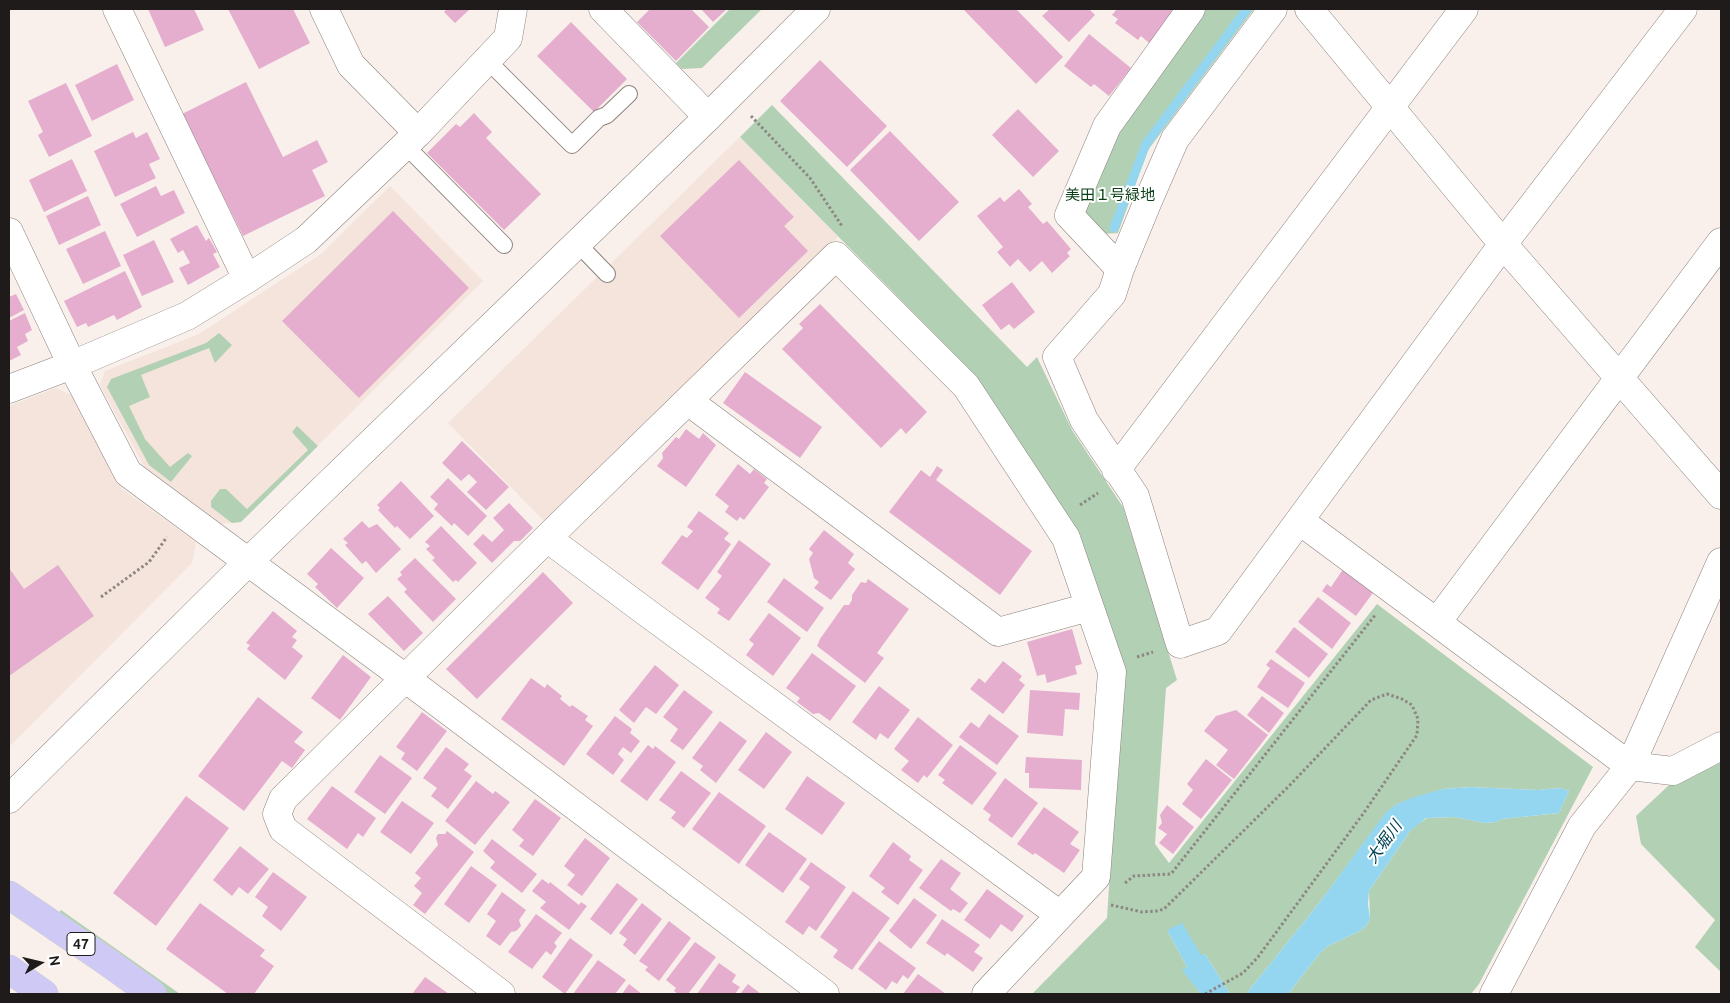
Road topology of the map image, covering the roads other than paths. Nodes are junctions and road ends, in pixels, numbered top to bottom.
1 (117, 9) edge
2 (324, 9) edge
3 (512, 9) edge
4 (603, 9) edge
5 (816, 9) edge
6 (1191, 9) edge
7 (1273, 9) edge
8 (1309, 9) edge
9 (1464, 9) edge
10 (1683, 9) edge
11 (487, 60) junction
12 (629, 94) dead end
13 (1390, 108) junction
14 (708, 118) junction
15 (412, 139) junction
16 (9, 232) edge
17 (1721, 242) edge
18 (577, 243) junction
19 (1503, 244) junction
20 (504, 245) dead end
21 (1120, 269) junction
22 (607, 274) dead end
23 (247, 279) junction
24 (72, 366) junction
25 (1620, 378) junction
26 (9, 389) edge
27 (688, 400) junction
28 (1116, 470) junction
29 (1721, 495) edge
30 (1300, 521) junction
31 (547, 538) junction
32 (248, 562) junction
33 (1721, 562) edge
34 (1089, 607) junction
35 (1437, 622) junction
36 (405, 678) junction
37 (1721, 746) edge
38 (1630, 766) junction
39 (9, 799) edge
40 (9, 895) edge
41 (1060, 915) junction
42 (9, 970) edge
43 (44, 994) edge
44 (152, 994) edge
45 (501, 994) edge
46 (825, 994) edge
47 (986, 994) edge
48 (1494, 994) edge

1 - 23 street
2 - 15 street
3 - 11 street
4 - 14 street
5 - 14 street
6 - 21 street
7 - 21 street
8 - 13 street
9 - 13 street
10 - 19 street
11 - 12 lane
11 - 15 street
13 - 19 street
13 - 28 street
14 - 18 street
15 - 20 lane
15 - 23 street
16 - 24 street
17 - 25 street
18 - 22 lane
18 - 32 street
19 - 25 street
19 - 30 street
21 - 28 street
23 - 24 street
24 - 26 street
24 - 32 street
25 - 29 street
25 - 35 street
27 - 31 street
27 - 34 street
27 - 34 street
28 - 30 street
30 - 35 street
31 - 36 street
31 - 41 street
32 - 36 street
32 - 39 street
33 - 38 street
34 - 41 street
35 - 38 street
36 - 45 street
36 - 46 street
37 - 38 street
38 - 48 street
40 - 44 main road, 47
41 - 47 street
42 - 43 main road

